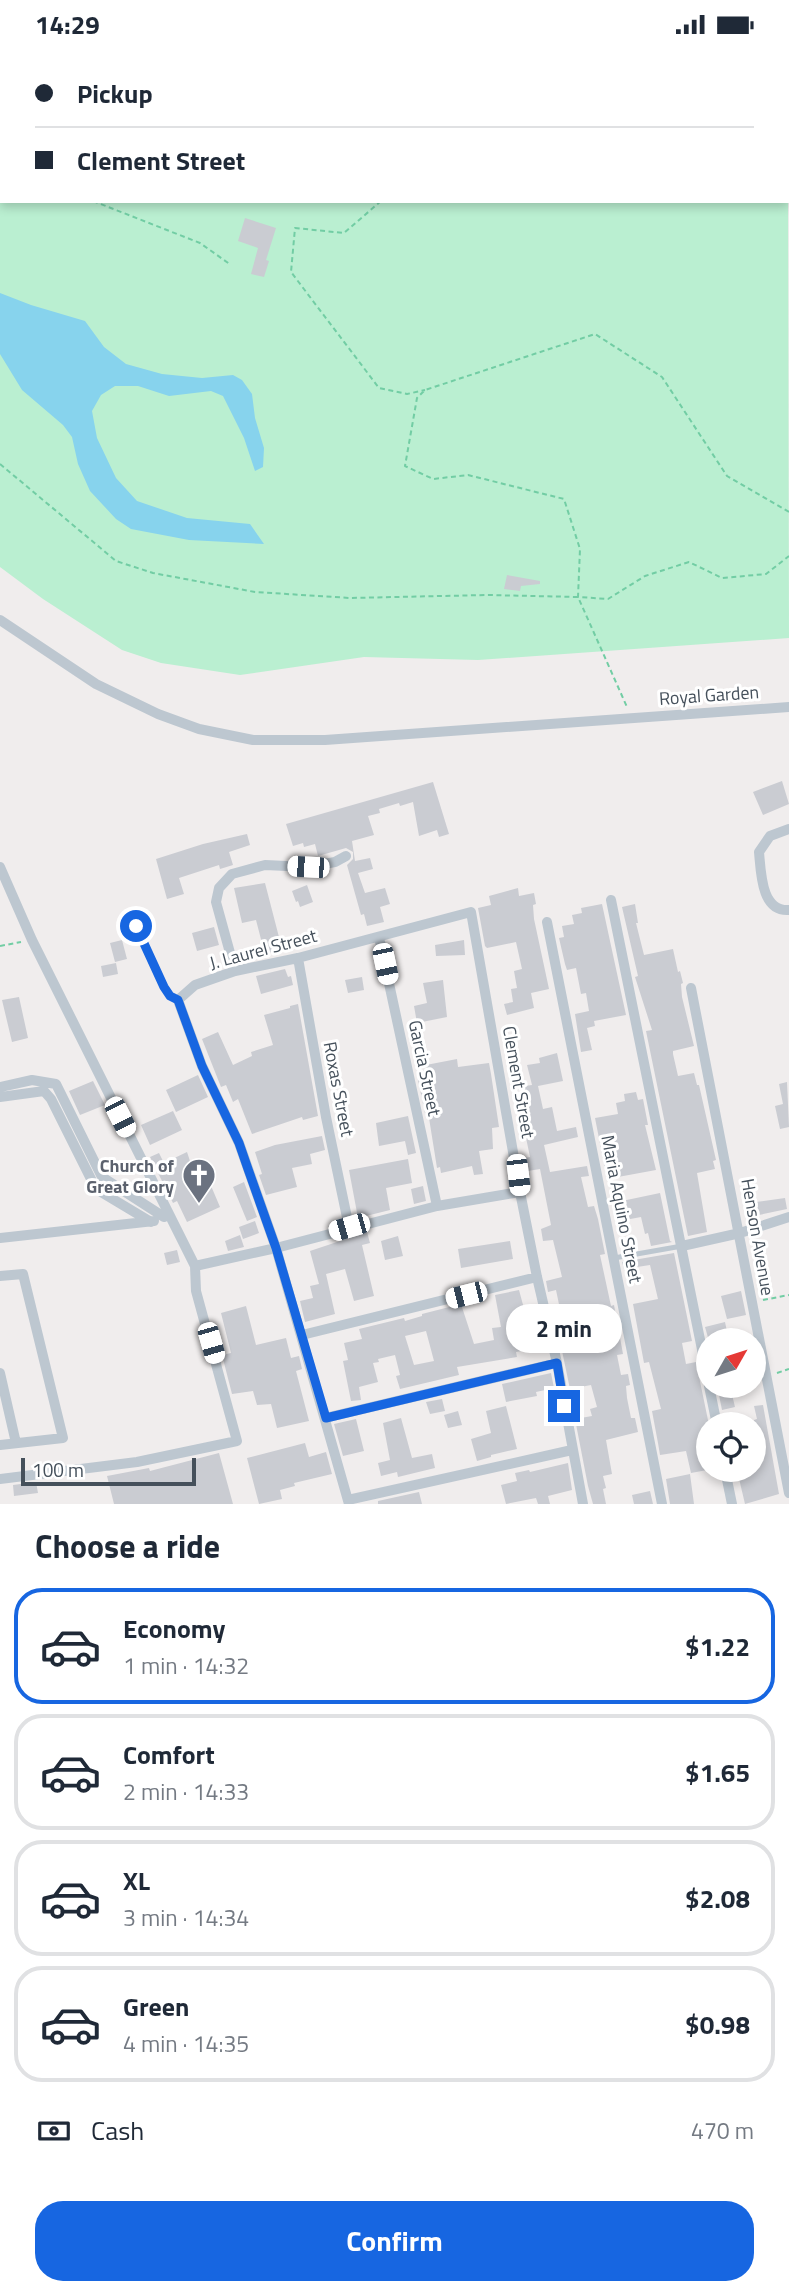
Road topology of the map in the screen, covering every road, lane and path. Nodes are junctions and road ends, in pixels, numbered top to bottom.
1 (98, 203) edge
2 (379, 203) edge
3 (230, 265) dead end
4 (425, 390) junction
5 (0, 464) edge
6 (789, 512) edge
7 (789, 556) edge
8 (578, 597) junction
9 (0, 620) edge
10 (789, 707) edge
11 (631, 717) junction
12 (789, 829) edge
13 (346, 856) dead end
14 (0, 867) edge
15 (611, 900) dead end
16 (789, 910) edge
17 (471, 912) joint
18 (547, 922) dead end
19 (136, 926) dead end
20 (379, 937) junction
21 (32, 940) junction
22 (0, 946) edge
23 (298, 957) junction
24 (235, 971) junction
25 (691, 988) dead end
26 (178, 1000) junction
27 (3, 1092) edge
28 (75, 1137) junction
29 (520, 1192) junction
30 (437, 1206) junction
31 (167, 1215) junction
32 (789, 1217) edge
33 (151, 1222) junction
34 (349, 1227) junction
35 (740, 1233) junction
36 (0, 1238) edge
37 (682, 1246) junction
38 (276, 1248) junction
39 (614, 1258) junction
40 (195, 1266) junction
41 (0, 1276) edge
42 (537, 1277) junction
43 (789, 1294) edge
44 (751, 1302) junction
45 (698, 1328) edge
46 (302, 1335) junction
47 (557, 1363) junction
48 (0, 1373) edge
49 (326, 1418) junction
50 (16, 1443) junction
51 (0, 1445) edge
52 (572, 1450) junction
53 (0, 1479) edge
54 (727, 1482) edge
55 (789, 1493) edge
56 (348, 1502) edge
57 (583, 1504) edge
58 (662, 1504) edge
59 (732, 1504) edge

1 - 3 path
2 - 4 path
4 - 6 path
4 - 8 path
5 - 8 path
7 - 8 path
8 - 11 path
9 - 11 street, Royal Garden
10 - 11 street, Royal Garden
12 - 16 street
13 - 24 street
14 - 21 street
15 - 37 street
17 - 20 street, J. Laurel Street
17 - 29 street, Clement Street
18 - 39 street, Maria Aquino Street
19 - 26 lane
20 - 23 street, J. Laurel Street
20 - 30 street, Garcia Street
21 - 22 path
21 - 31 street
23 - 24 street, J. Laurel Street
23 - 34 street, Roxas Street
24 - 26 street, J. Laurel Street
25 - 35 street, Henson Avenue
26 - 38 street
27 - 28 street
28 - 31 street
28 - 33 street
29 - 30 street
29 - 42 street, Clement Street
30 - 34 street
31 - 33 street
31 - 40 street
32 - 35 street
33 - 36 street
34 - 38 street
35 - 37 street
35 - 44 street, Henson Avenue
37 - 39 lane
37 - 45 street
38 - 40 street
38 - 46 street
39 - 58 street, Maria Aquino Street
40 - 53 street
41 - 50 street
42 - 46 street
42 - 47 street, Clement Street
43 - 44 path
44 - 55 street, Henson Avenue
46 - 49 street
47 - 49 street
47 - 52 street, Clement Street
48 - 50 street
49 - 56 street
50 - 51 street
52 - 56 street
52 - 57 street, Clement Street
54 - 59 street

